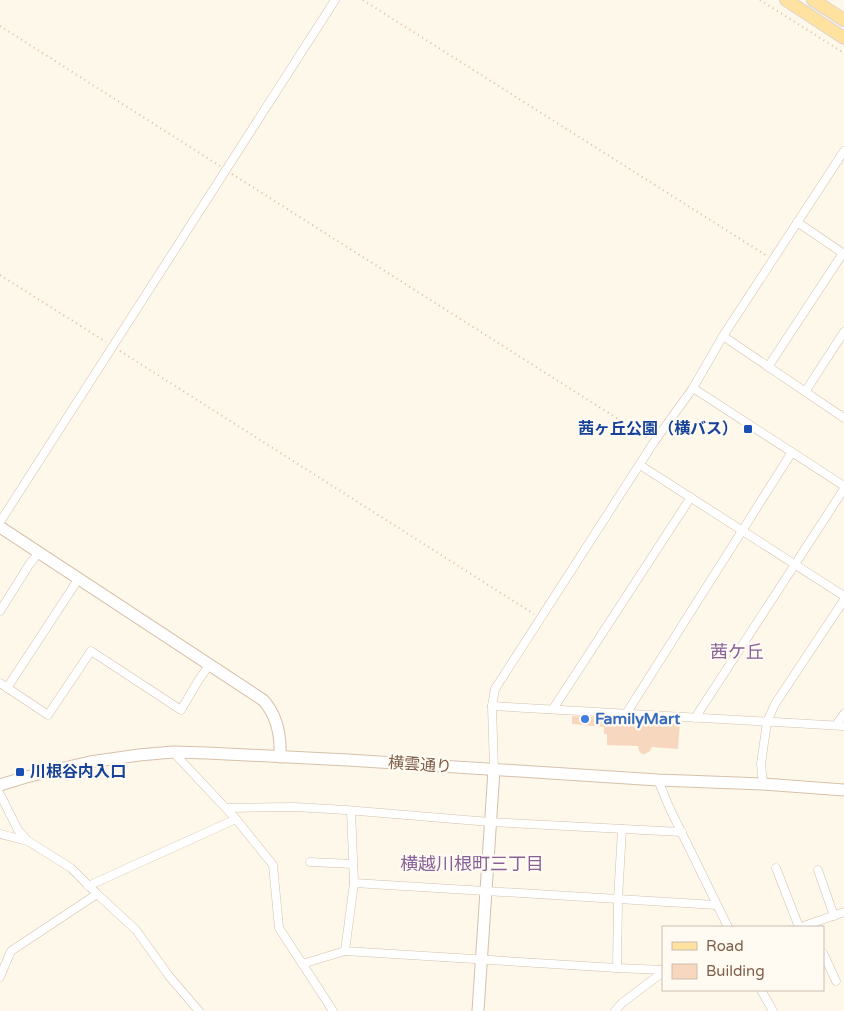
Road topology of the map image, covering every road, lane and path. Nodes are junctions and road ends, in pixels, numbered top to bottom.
1 (335, 0) edge
2 (364, 0) edge
3 (760, 0) edge
4 (786, 0) edge
5 (812, 0) edge
6 (844, 20) edge
7 (0, 26) edge
8 (844, 38) edge
9 (844, 54) edge
10 (844, 151) edge
11 (226, 170) junction
12 (797, 222) junction
13 (843, 253) edge
14 (773, 260) junction
15 (0, 275) edge
16 (844, 332) edge
17 (722, 336) junction
18 (113, 346) junction
19 (768, 367) junction
20 (692, 388) junction
21 (805, 392) junction
22 (844, 418) edge
23 (654, 442) junction
24 (792, 452) junction
25 (640, 465) junction
26 (844, 487) edge
27 (690, 497) junction
28 (0, 522) edge
29 (0, 527) edge
30 (742, 530) junction
31 (39, 552) junction
32 (795, 564) junction
33 (79, 578) junction
34 (844, 596) edge
35 (844, 600) edge
36 (0, 611) edge
37 (541, 618) junction
38 (210, 664) junction
39 (0, 683) edge
40 (7, 688) junction
41 (492, 706) junction
42 (553, 709) junction
43 (626, 714) junction
44 (844, 714) edge
45 (696, 718) junction
46 (767, 722) junction
47 (840, 726) edge
48 (173, 752) junction
49 (280, 757) junction
50 (494, 770) junction
51 (658, 780) junction
52 (763, 784) junction
53 (0, 785) edge
54 (844, 790) edge
55 (0, 794) edge
56 (227, 808) junction
57 (350, 811) junction
58 (236, 819) junction
59 (490, 822) junction
60 (622, 829) junction
61 (682, 832) junction
62 (0, 834) edge
63 (28, 841) junction
64 (310, 862) dead end
65 (352, 864) junction
66 (776, 868) dead end
67 (818, 870) dead end
68 (354, 883) junction
69 (88, 886) junction
70 (486, 891) junction
71 (96, 894) junction
72 (618, 899) junction
73 (716, 905) junction
74 (844, 912) edge
75 (834, 916) junction
76 (727, 926) edge
77 (805, 926) edge
78 (808, 926) edge
79 (345, 951) junction
80 (824, 955) edge
81 (481, 960) junction
82 (302, 964) junction
83 (617, 968) junction
84 (662, 971) edge
85 (662, 972) edge
86 (0, 977) edge
87 (836, 981) dead end
88 (763, 991) edge
89 (199, 1011) edge
90 (333, 1011) edge
91 (478, 1011) edge
92 (615, 1011) edge
93 (773, 1011) edge

1 - 11 street
2 - 14 path
3 - 9 path
4 - 8 main road
5 - 6 main road
7 - 11 path
10 - 12 street
11 - 18 street
11 - 23 path
12 - 13 street
12 - 14 street
13 - 19 street
14 - 17 street
15 - 18 path
16 - 21 street
17 - 19 street
17 - 20 street
18 - 28 street
18 - 37 path
19 - 21 street
20 - 23 street
20 - 24 street
21 - 22 street
23 - 25 street
24 - 26 street
24 - 30 street
25 - 27 street
25 - 37 street
26 - 32 street
27 - 30 street
27 - 42 street
29 - 31 main road
30 - 32 street
30 - 43 street
31 - 33 main road
31 - 36 street
32 - 34 street
32 - 45 street
33 - 38 main road
33 - 40 street
35 - 46 street
37 - 41 street
38 - 40 street
38 - 49 main road
39 - 40 street
41 - 42 street
41 - 50 street
42 - 43 street
43 - 45 street
44 - 47 street
45 - 46 street
46 - 47 street
46 - 52 street
48 - 49 main road, 横雲通り
48 - 53 main road, 横雲通り
48 - 56 street
49 - 50 main road, 横雲通り
50 - 51 main road, 横雲通り
50 - 59 main road
51 - 52 main road, 横雲通り
51 - 61 street
52 - 54 main road, 横雲通り
55 - 63 street
56 - 57 street
56 - 58 street
57 - 59 street
57 - 65 street
58 - 69 street
58 - 82 street
59 - 60 street
59 - 70 main road
60 - 61 street
60 - 72 street
61 - 73 street
62 - 63 street
63 - 69 street
64 - 65 street
65 - 68 street
66 - 77 street
67 - 75 street
68 - 70 street
68 - 79 street
69 - 71 street
70 - 72 street
70 - 81 main road
71 - 86 street
71 - 89 street
72 - 73 street
72 - 83 street
73 - 76 street
74 - 75 street
75 - 78 street
79 - 81 street
79 - 82 street
80 - 87 street
81 - 83 street
81 - 91 main road
82 - 90 street
83 - 84 street
85 - 92 street
88 - 93 street

